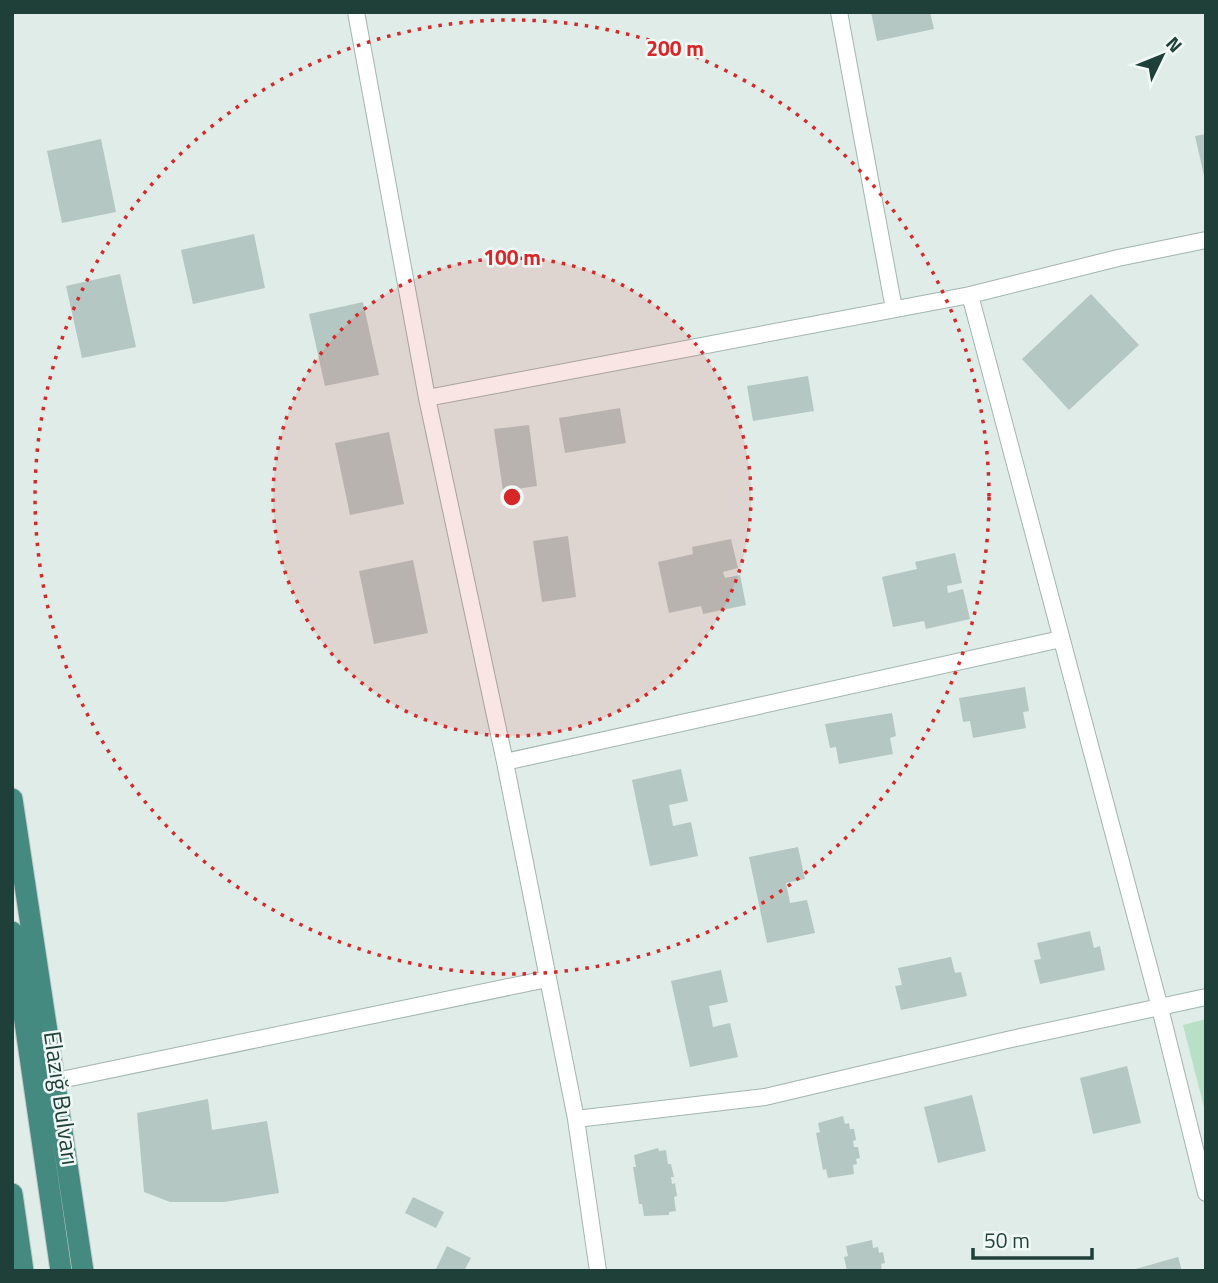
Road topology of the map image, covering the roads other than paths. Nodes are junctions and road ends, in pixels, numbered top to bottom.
1 (356, 12) edge
2 (839, 12) edge
3 (1205, 243) edge
4 (970, 295) junction
5 (894, 309) junction
6 (427, 398) junction
7 (1061, 639) junction
8 (505, 762) junction
9 (12, 799) edge
10 (12, 932) edge
11 (547, 978) junction
12 (1206, 998) edge
13 (1160, 1008) junction
14 (56, 1081) junction
15 (576, 1119) junction
16 (1206, 1193) edge
17 (12, 1194) edge
18 (23, 1271) edge
19 (61, 1271) edge
20 (83, 1271) edge
21 (598, 1271) edge

1 - 6 street
2 - 5 street
3 - 4 street
4 - 5 street
4 - 7 street
5 - 6 street
6 - 8 street
7 - 8 street
7 - 13 street
8 - 11 street
9 - 14 highway
10 - 19 highway, Elazığ Bulvarı
11 - 14 street
11 - 15 street
12 - 13 street
13 - 15 street
13 - 16 street
14 - 20 highway
15 - 21 street
17 - 18 highway

